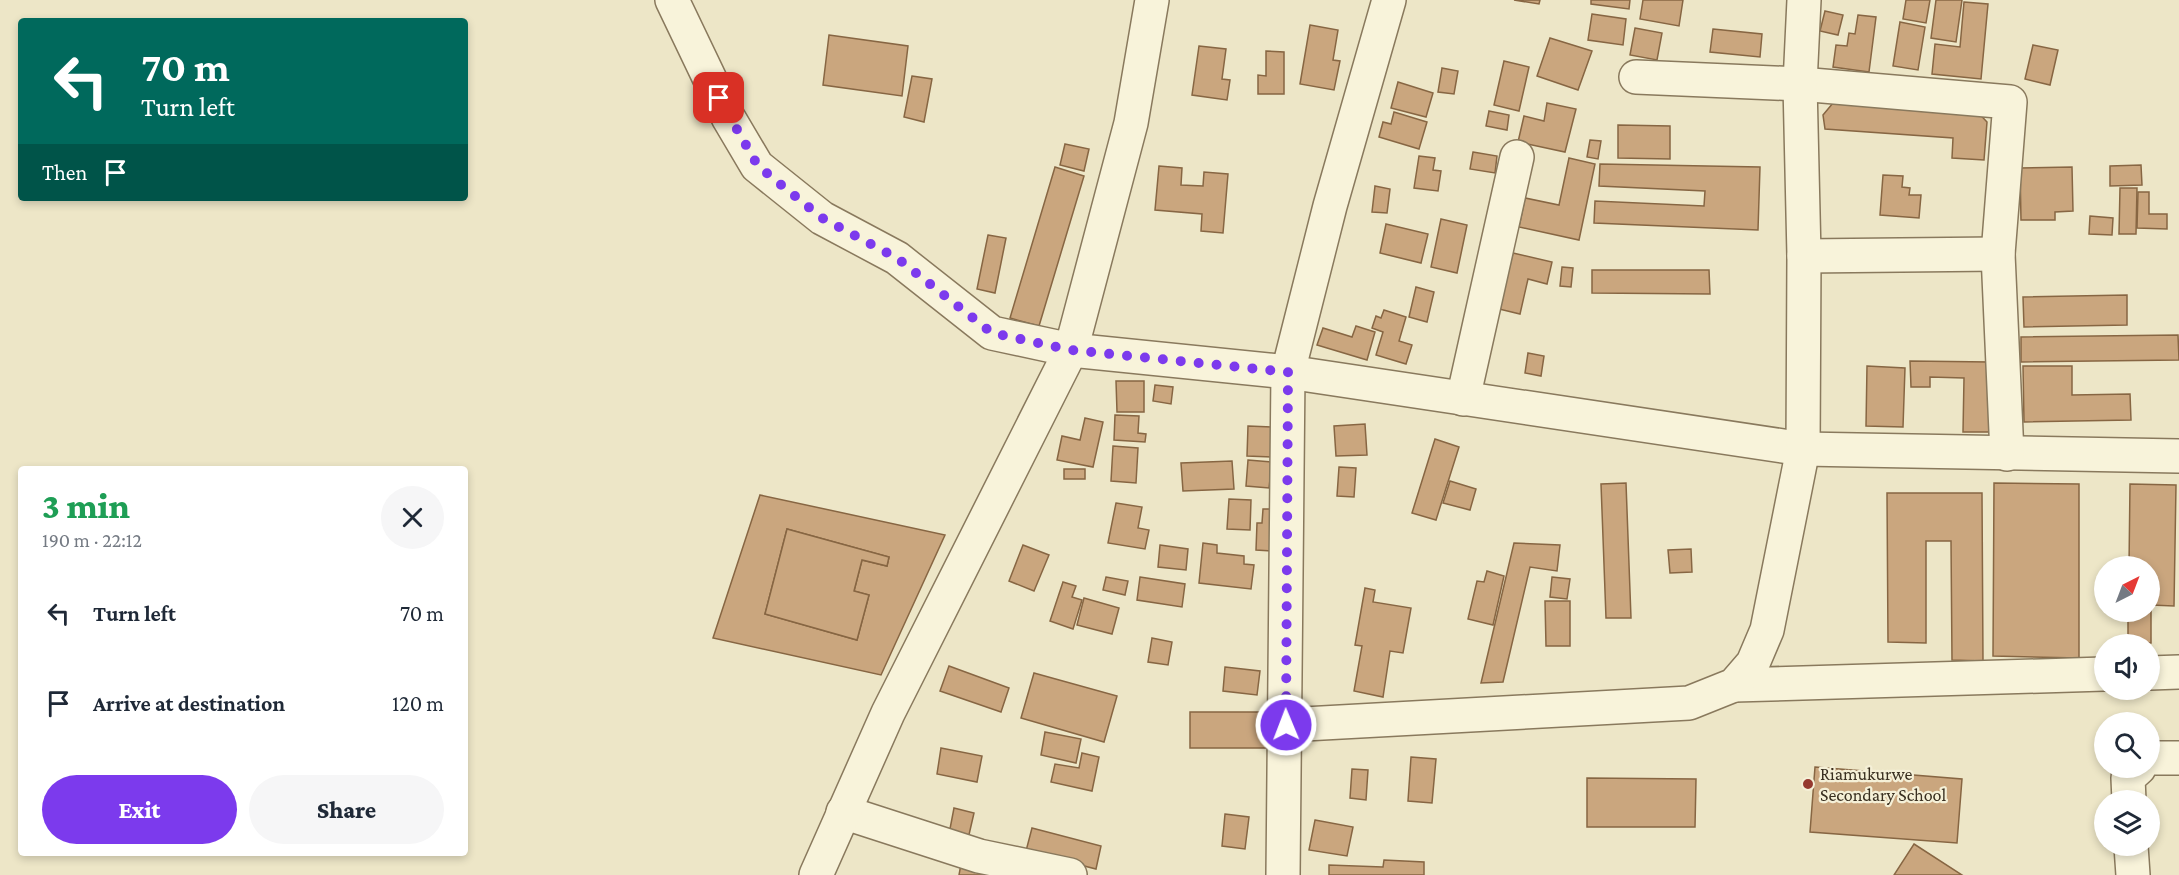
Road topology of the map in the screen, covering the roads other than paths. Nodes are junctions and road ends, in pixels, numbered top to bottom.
1 (672, 0) edge
2 (1152, 0) edge
3 (1389, 0) edge
4 (1804, 0) edge
5 (1636, 77) dead end
6 (1800, 84) junction
7 (1517, 157) dead end
8 (1998, 254) junction
9 (1804, 256) junction
10 (1071, 350) junction
11 (1288, 372) junction
12 (1463, 399) junction
13 (1803, 449) junction
14 (2007, 454) junction
15 (2179, 456) edge
16 (2179, 672) edge
17 (2160, 673) edge
18 (2094, 674) edge
19 (1734, 685) junction
20 (1286, 725) junction
21 (2160, 758) edge
22 (2179, 758) edge
23 (843, 812) junction
24 (2132, 856) edge
25 (816, 875) edge
26 (1070, 875) edge
27 (1283, 875) edge
28 (2133, 875) edge

1 - 10 street
2 - 10 street
3 - 11 street
4 - 6 street
5 - 6 street
6 - 8 street
6 - 9 street
7 - 12 street
8 - 9 street
8 - 14 street
9 - 13 street
10 - 11 street
10 - 23 street
11 - 12 street
11 - 20 street
12 - 13 street
13 - 14 street
13 - 19 street
14 - 15 street
16 - 17 street
18 - 19 street
19 - 20 street
20 - 27 street
21 - 22 street
23 - 25 street
23 - 26 street
24 - 28 street

